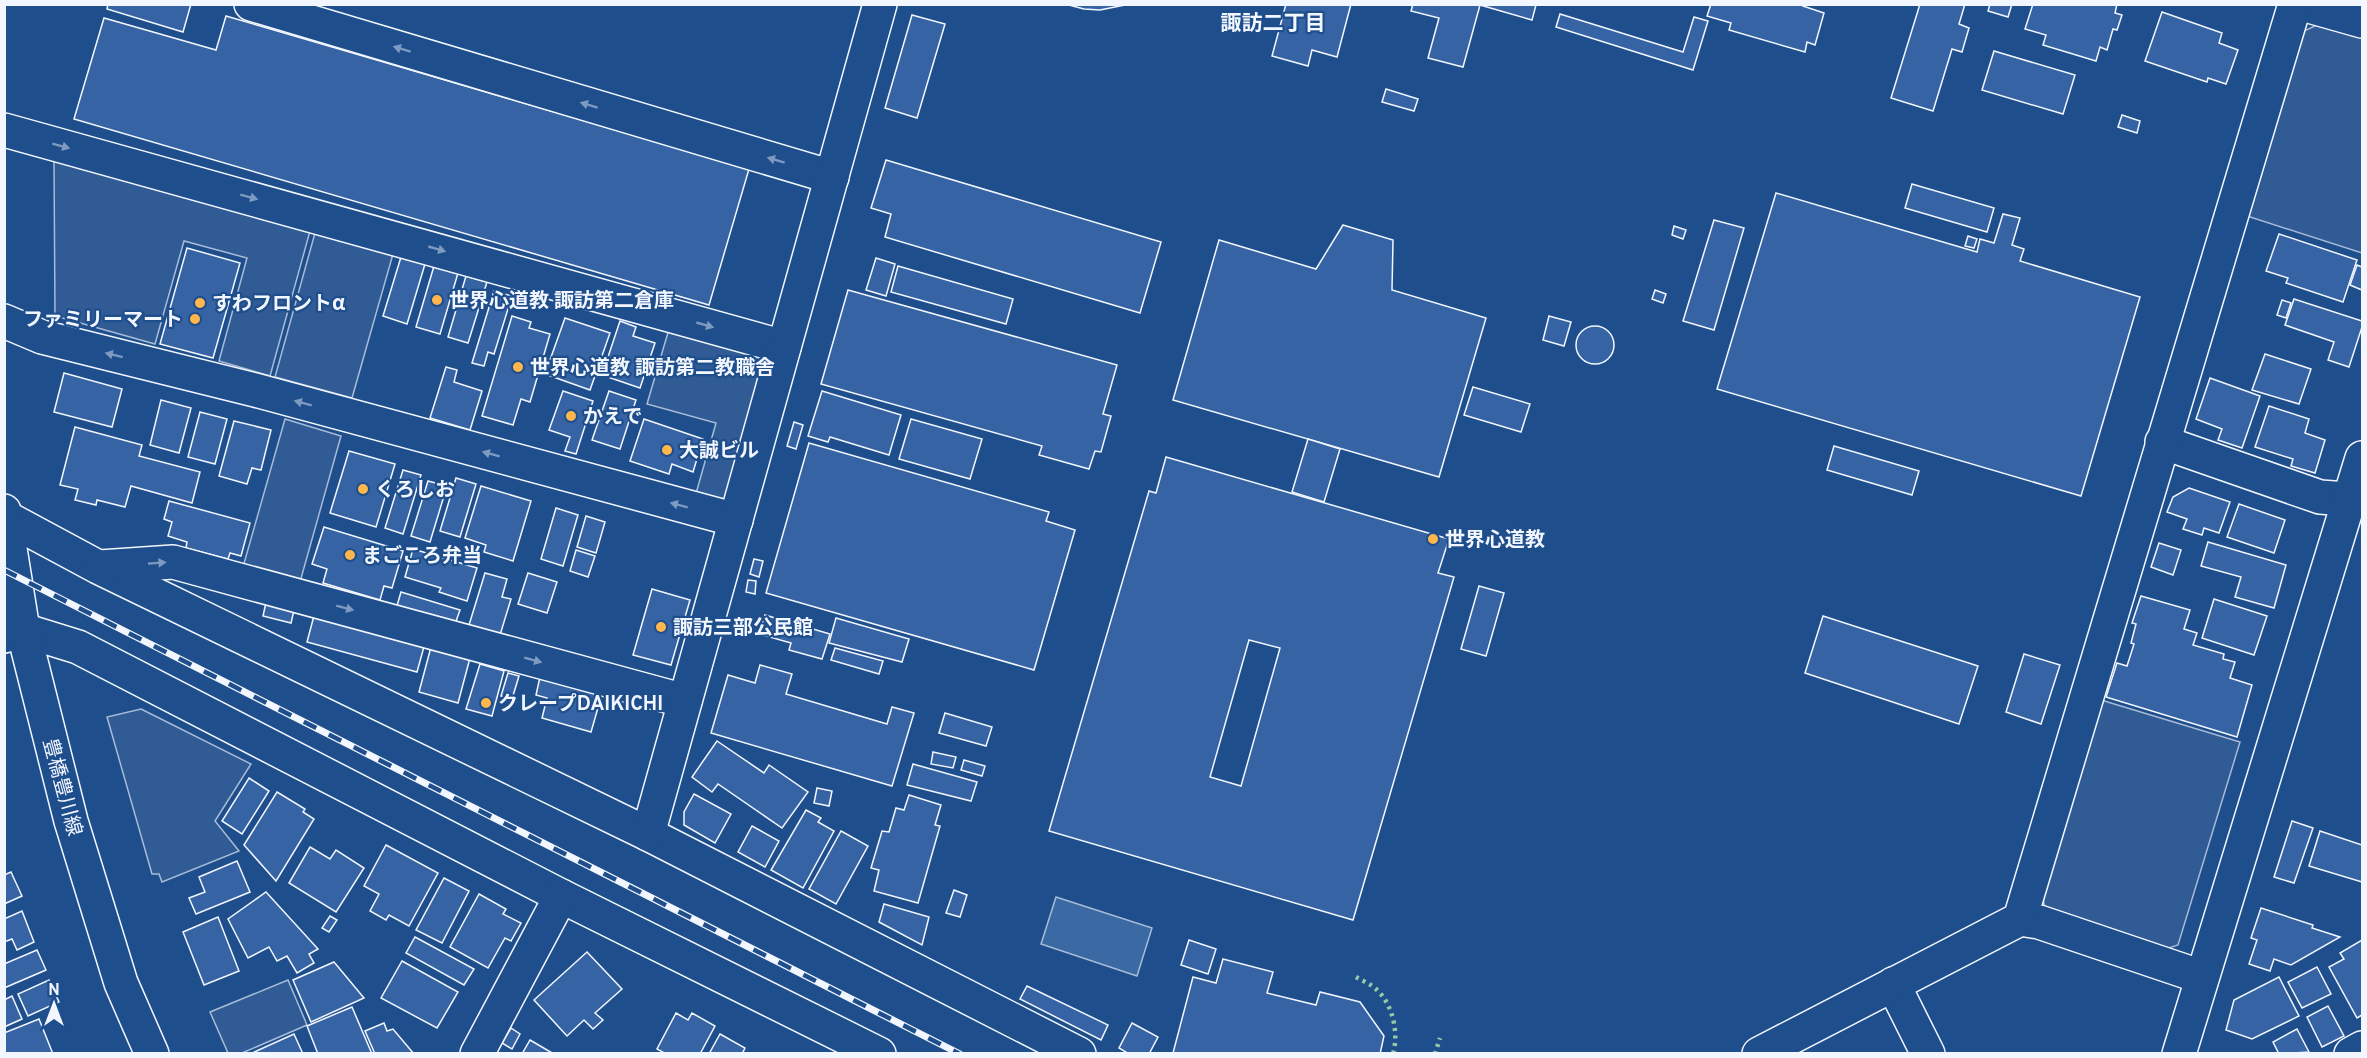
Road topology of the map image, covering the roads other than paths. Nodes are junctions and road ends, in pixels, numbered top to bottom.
1 (251, 4) edge
2 (880, 4) edge
3 (2295, 4) edge
4 (2302, 4) edge
5 (2362, 21) edge
6 (4, 130) edge
7 (832, 177) junction
8 (4, 321) edge
9 (784, 347) junction
10 (2162, 442) junction
11 (2362, 458) edge
12 (2356, 499) edge
13 (4, 511) edge
14 (5, 517) edge
15 (736, 520) junction
16 (98, 567) junction
17 (11, 628) edge
18 (685, 701) junction
19 (648, 834) junction
20 (561, 896) junction
21 (2020, 919) junction
22 (2202, 977) junction
23 (1893, 984) junction
24 (2362, 1048) edge
25 (152, 1053) edge
26 (477, 1053) edge
27 (879, 1053) edge
28 (1080, 1053) edge
29 (1759, 1053) edge
30 (1928, 1053) edge
31 (2179, 1053) edge
32 (2351, 1053) edge

7 -> 1 street
2 - 7 street
3 - 10 street
4 - 5 street
6 -> 9 street
7 - 9 street
15 -> 8 street
9 - 15 street
10 - 12 street
10 - 21 street
11 - 12 street
12 - 22 street
13 - 14 street, 豊橋豊川線
14 - 16 street
14 - 17 street, 豊橋豊川線
15 - 18 street
16 -> 18 street
16 - 19 street
17 - 20 street
17 - 25 street, 豊橋豊川線
18 - 19 street
19 - 28 street
20 - 26 street
20 - 27 street
21 - 22 street
21 - 23 street
22 - 31 street
23 - 29 street
23 - 30 street
24 - 32 street

